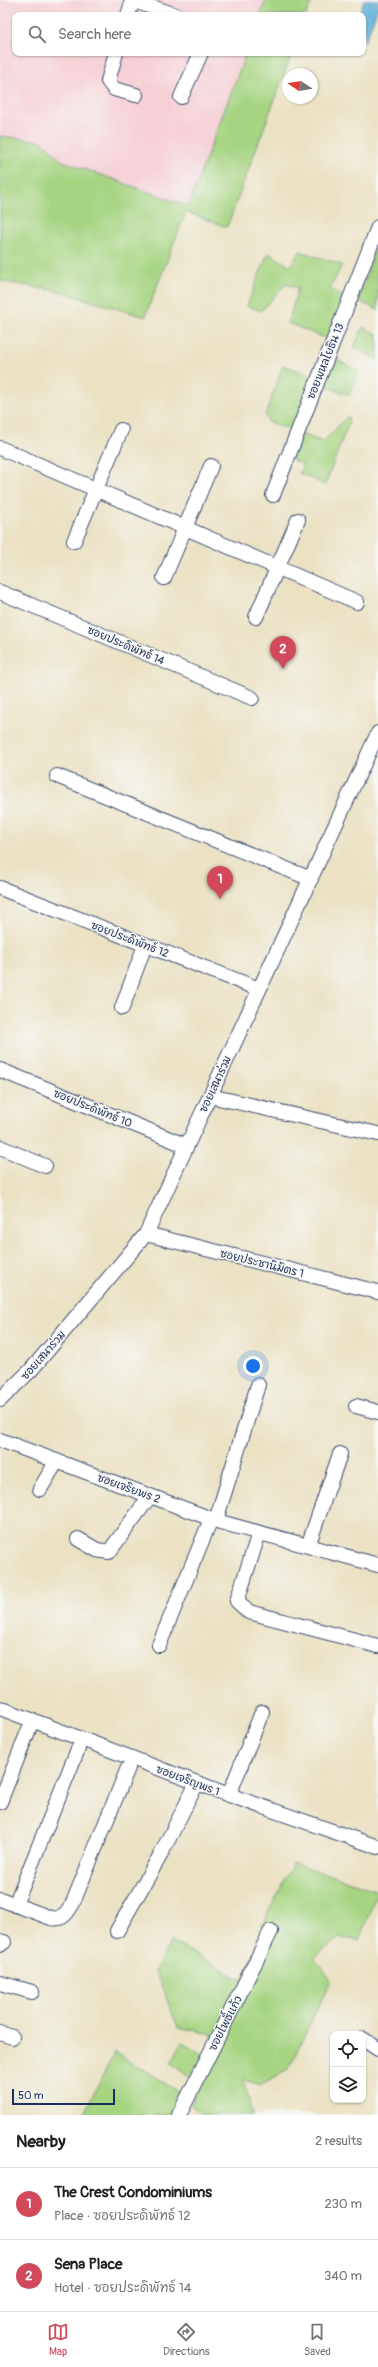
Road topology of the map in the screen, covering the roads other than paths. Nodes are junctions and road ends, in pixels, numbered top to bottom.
1 (132, 0) edge
2 (129, 12) edge
3 (167, 12) edge
4 (115, 56) edge
5 (200, 56) edge
6 (136, 96) dead end
7 (181, 97) dead end
8 (378, 227) edge
9 (121, 430) dead end
10 (0, 448) edge
11 (211, 466) dead end
12 (96, 490) junction
13 (273, 495) dead end
14 (298, 520) dead end
15 (184, 528) junction
16 (74, 541) dead end
17 (277, 568) junction
18 (164, 578) dead end
19 (0, 592) edge
20 (357, 602) dead end
21 (256, 617) dead end
22 (252, 698) dead end
23 (378, 733) edge
24 (56, 776) dead end
25 (311, 879) junction
26 (0, 888) edge
27 (145, 945) junction
28 (259, 989) junction
29 (122, 1008) dead end
30 (0, 1070) edge
31 (210, 1096) junction
32 (378, 1134) edge
33 (187, 1146) junction
34 (0, 1147) edge
35 (45, 1166) dead end
36 (146, 1234) junction
37 (378, 1292) edge
38 (258, 1385) dead end
39 (0, 1400) edge
40 (356, 1406) dead end
41 (378, 1412) edge
42 (0, 1440) edge
43 (340, 1454) dead end
44 (56, 1461) junction
45 (40, 1489) dead end
46 (150, 1496) junction
47 (213, 1520) junction
48 (259, 1532) junction
49 (78, 1539) dead end
50 (308, 1546) junction
51 (378, 1564) edge
52 (159, 1645) dead end
53 (378, 1646) edge
54 (0, 1708) edge
55 (262, 1712) dead end
56 (29, 1729) dead end
57 (78, 1749) dead end
58 (128, 1768) dead end
59 (197, 1783) junction
60 (229, 1795) junction
61 (0, 1802) edge
62 (378, 1846) edge
63 (0, 1899) edge
64 (15, 1905) junction
65 (117, 1930) dead end
66 (271, 1931) dead end
67 (0, 1983) edge
68 (32, 1992) dead end
69 (366, 2041) edge
70 (378, 2049) edge
71 (179, 2115) edge

1 - 2 street
1 - 3 street
4 - 6 street
5 - 7 street
8 - 13 street, ซอยพหลโยธิน 13
9 - 12 street
10 - 12 street
11 - 15 street
12 - 15 street
12 - 16 street
14 - 17 street
15 - 17 street
15 - 18 street
17 - 20 street
17 - 21 street
19 - 22 street, ซอยประดิพัทธ์ 14
23 - 25 street, ซอยเสนาร่วม
24 - 25 street
25 - 28 street, ซอยเสนาร่วม
26 - 27 street, ซอยประดิพัทธ์ 12
27 - 28 street, ซอยประดิพัทธ์ 12
27 - 29 street
28 - 31 street, ซอยเสนาร่วม
30 - 33 street, ซอยประดิพัทธ์ 10
31 - 32 street
31 - 33 street, ซอยเสนาร่วม
33 - 36 street, ซอยเสนาร่วม
34 - 35 street
36 - 37 street, ซอยประชานิมิตร 1
36 - 39 street, ซอยเสนาร่วม
38 - 47 street
40 - 41 street
42 - 44 street, ซอยเจริยพร 2
43 - 50 street
44 - 45 street
44 - 46 street, ซอยเจริยพร 2
46 - 47 street, ซอยเจริยพร 2
46 - 49 street
47 - 48 street, ซอยเจริยพร 2
47 - 52 street
48 - 50 street, ซอยเจริยพร 2
48 - 53 street
50 - 51 street, ซอยเจริยพร 2
54 - 59 street, ซอยเจริญพร 1
55 - 60 street
56 - 61 street
57 - 64 street
58 - 64 street
59 - 60 street, ซอยเจริญพร 1
59 - 65 street
60 - 62 street, ซอยเจริญพร 1
63 - 64 street
66 - 71 street, ซอยโพธิ์แก้ว
67 - 68 street
69 - 70 street

